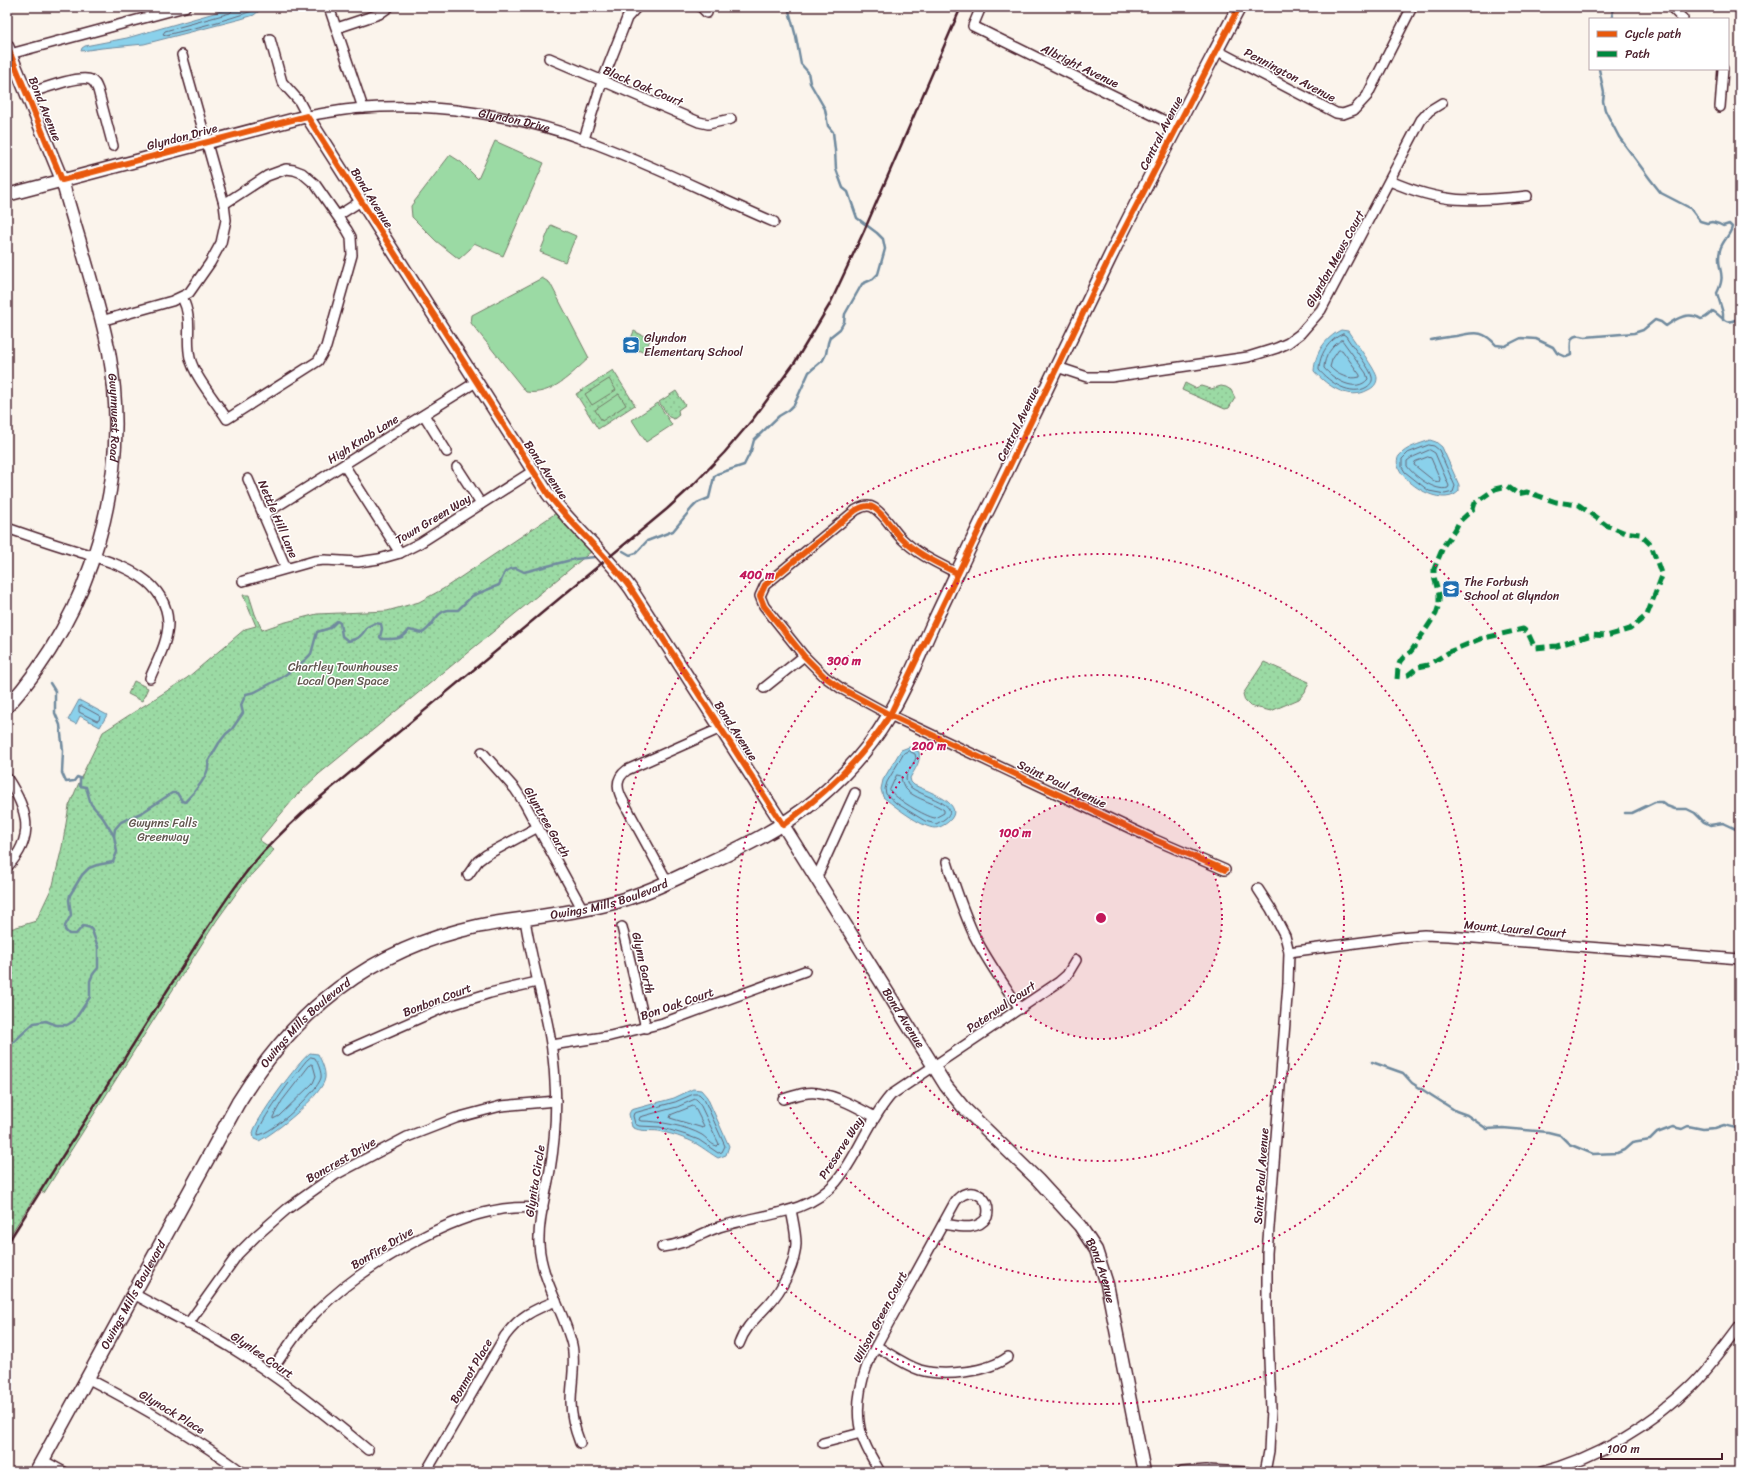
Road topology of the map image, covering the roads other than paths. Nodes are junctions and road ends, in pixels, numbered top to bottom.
1 (184, 7) edge
2 (329, 7) edge
3 (389, 7) edge
4 (636, 7) edge
5 (981, 7) edge
6 (1239, 7) edge
7 (1412, 7) edge
8 (1671, 7) edge
9 (1681, 18) edge
10 (337, 28) junction
11 (270, 39) dead end
12 (9, 50) edge
13 (1216, 50) junction
14 (182, 54) dead end
15 (549, 58) dead end
16 (1723, 70) edge
17 (602, 82) junction
18 (27, 94) junction
19 (1442, 103) dead end
20 (1720, 107) dead end
21 (363, 108) junction
22 (307, 116) junction
23 (731, 119) dead end
24 (1177, 127) junction
25 (584, 140) junction
26 (206, 142) junction
27 (113, 146) dead end
28 (62, 180) junction
29 (1390, 181) junction
30 (7, 195) edge
31 (1526, 196) dead end
32 (361, 201) junction
33 (224, 204) junction
34 (339, 215) junction
35 (774, 222) dead end
36 (182, 297) junction
37 (101, 321) junction
38 (1057, 367) junction
39 (476, 382) junction
40 (424, 415) junction
41 (447, 452) dead end
42 (344, 465) junction
43 (457, 467) dead end
44 (532, 471) junction
45 (248, 479) dead end
46 (481, 504) junction
47 (263, 516) junction
48 (7, 528) edge
49 (400, 553) junction
50 (94, 557) junction
51 (286, 568) junction
52 (957, 573) junction
53 (243, 581) dead end
54 (804, 656) junction
55 (150, 678) dead end
56 (764, 688) dead end
57 (7, 707) edge
58 (890, 715) junction
59 (722, 728) junction
60 (482, 752) dead end
61 (7, 778) edge
62 (855, 793) dead end
63 (783, 825) junction
64 (538, 827) junction
65 (947, 862) dead end
66 (7, 867) edge
67 (1225, 870) dead end
68 (468, 875) dead end
69 (816, 877) junction
70 (668, 883) junction
71 (1258, 890) dead end
72 (583, 910) junction
73 (525, 919) junction
74 (622, 927) dead end
75 (1289, 952) junction
76 (1740, 959) edge
77 (1076, 960) dead end
78 (805, 971) dead end
79 (537, 982) junction
80 (1020, 1009) junction
81 (646, 1028) junction
82 (552, 1045) junction
83 (347, 1050) dead end
84 (934, 1068) junction
85 (783, 1099) dead end
86 (556, 1101) junction
87 (874, 1117) junction
88 (543, 1208) junction
89 (791, 1210) junction
90 (944, 1224) junction
91 (662, 1247) dead end
92 (134, 1294) junction
93 (556, 1301) junction
94 (188, 1324) junction
95 (1740, 1326) edge
96 (739, 1344) dead end
97 (876, 1346) junction
98 (1008, 1357) dead end
99 (270, 1373) junction
100 (87, 1378) junction
101 (862, 1433) junction
102 (580, 1443) dead end
103 (823, 1443) dead end
104 (368, 1450) dead end
105 (42, 1460) junction
106 (36, 1472) edge
107 (64, 1472) edge
108 (242, 1472) edge
109 (426, 1472) edge
110 (880, 1472) edge
111 (1144, 1472) edge
112 (1182, 1472) edge
113 (1247, 1472) edge
114 (1266, 1472) edge
115 (1541, 1472) edge

1 - 12 street
2 - 10 street
3 - 10 street
4 - 17 street
5 - 24 street, Albright Avenue
6 - 13 main road, Central Avenue
7 - 13 street, Pennington Avenue
8 - 9 street
10 - 21 street
11 - 22 street
12 - 18 street, Bond Avenue
13 - 24 main road, Central Avenue
14 - 26 street
15 - 17 street, Black Oak Court
16 - 20 street
17 - 23 street, Black Oak Court
17 - 25 street
18 - 27 street
18 - 28 street, Bond Avenue
19 - 29 street, Glyndon Mews Court
21 - 22 street, Glyndon Drive
21 - 25 street, Glyndon Drive
22 - 26 street, Glyndon Drive
22 - 32 street, Bond Avenue
24 - 38 main road, Central Avenue
25 - 35 street, Glyndon Drive
26 - 28 street, Glyndon Drive
26 - 33 street
28 - 30 street, Glyndon Drive
28 - 37 street, Gwynnwest Road
29 - 31 street
29 - 38 street, Glyndon Mews Court
32 - 34 street
32 - 39 street, Bond Avenue
33 - 34 street
33 - 36 street
34 - 36 street
36 - 37 street
37 - 50 street, Gwynnwest Road
38 - 52 main road, Central Avenue
39 - 40 street, High Knob Lane
39 - 44 street, Bond Avenue
40 - 41 street
40 - 42 street, High Knob Lane
42 - 47 street, High Knob Lane
42 - 49 street
43 - 46 street
44 - 46 street, Town Green Way
44 - 59 street, Bond Avenue
45 - 47 street, Nettle Hill Lane
46 - 49 street, Town Green Way
47 - 51 street, Nettle Hill Lane
48 - 50 street
49 - 51 street, Town Green Way
50 - 55 street
50 - 57 street, Gwynnwest Road
51 - 53 street, Town Green Way
52 - 54 street, Saint Paul Avenue
52 - 58 main road, Central Avenue
54 - 56 street
54 - 58 street, Saint Paul Avenue
58 - 63 main road, Central Avenue
58 - 67 street, Saint Paul Avenue
59 - 63 street, Bond Avenue
59 - 70 street
60 - 64 street, Glyntree Garth
61 - 66 street
62 - 69 street
63 - 69 street, Bond Avenue
63 - 70 main road, Owings Mills Boulevard
64 - 68 street
64 - 72 street, Glyntree Garth
65 - 80 street
69 - 84 street, Bond Avenue
70 - 72 main road, Owings Mills Boulevard
71 - 75 street, Saint Paul Avenue
72 - 73 main road, Owings Mills Boulevard
73 - 79 street, Glynita Circle
73 - 92 main road, Owings Mills Boulevard
74 - 81 street, Glynn Garth
75 - 76 street, Mount Laurel Court
75 - 114 street, Saint Paul Avenue
77 - 80 street, Paterwal Court
78 - 81 street, Bon Oak Court
79 - 82 street, Glynita Circle
79 - 83 street, Bonbon Court
80 - 84 street, Paterwal Court
81 - 82 street, Bon Oak Court
82 - 86 street, Glynita Circle
84 - 87 street, Preserve Way
84 - 111 street, Bond Avenue
85 - 87 street
86 - 88 street, Glynita Circle
86 - 94 street, Boncrest Drive
87 - 89 street, Preserve Way
88 - 93 street, Glynita Circle
88 - 99 street, Bonfire Drive
89 - 91 street, Preserve Way
89 - 96 street
90 - 90 street, Wilson Green Court
90 - 97 street, Wilson Green Court
92 - 94 street, Glynlee Court
92 - 100 main road, Owings Mills Boulevard
93 - 102 street, Glynita Circle
93 - 109 street, Bonmot Place
94 - 99 street, Glynlee Court
95 - 115 street
97 - 98 street
97 - 101 street, Wilson Green Court
99 - 104 street, Glynlee Court
100 - 105 main road, Owings Mills Boulevard
100 - 108 street, Glynock Place
101 - 103 street
101 - 110 street, Wilson Green Court
105 - 106 main road, Owings Mills Boulevard
105 - 107 street
112 - 113 street

